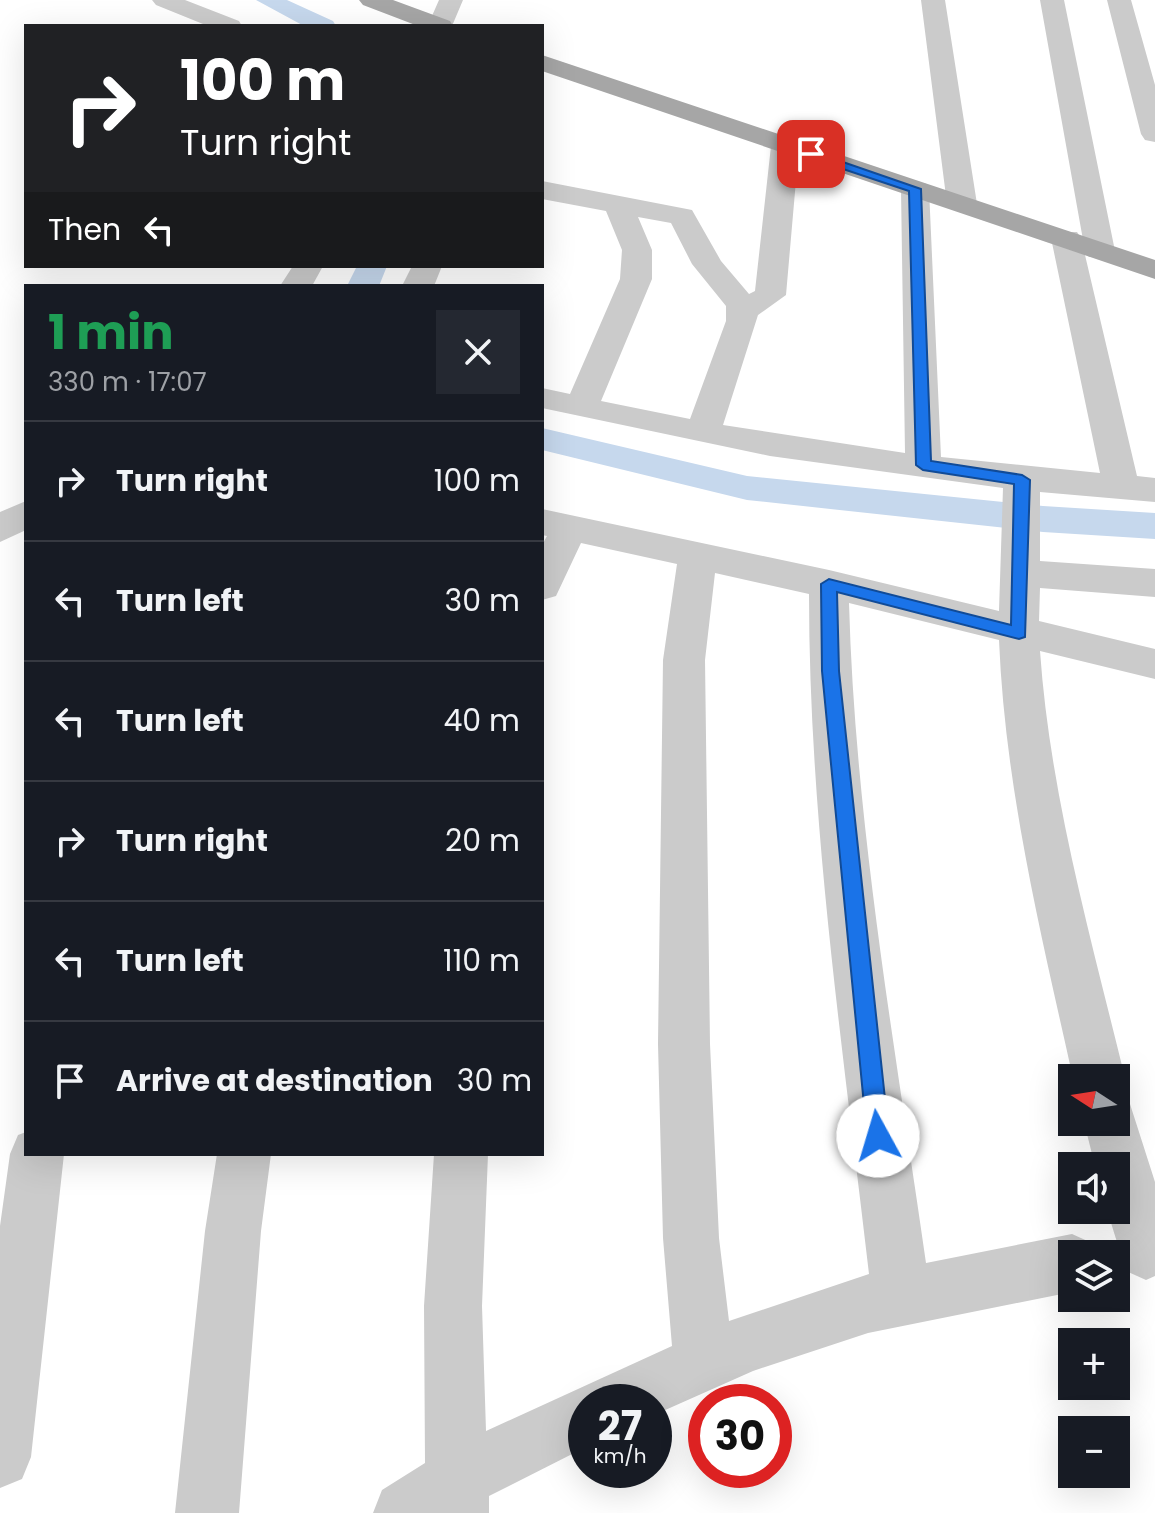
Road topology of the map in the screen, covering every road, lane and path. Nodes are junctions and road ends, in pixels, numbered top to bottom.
1 (164, 0) edge
2 (371, 0) edge
3 (451, 0) edge
4 (933, 0) edge
5 (1052, 0) edge
6 (1119, 0) edge
7 (225, 24) edge
8 (435, 24) edge
9 (441, 24) edge
10 (544, 64) edge
11 (1155, 134) edge
12 (785, 146) junction
13 (915, 189) junction
14 (544, 190) edge
15 (617, 202) junction
16 (962, 204) junction
17 (1066, 238) junction
18 (1100, 251) junction
19 (1155, 270) edge
20 (745, 309) junction
21 (544, 398) edge
22 (581, 407) junction
23 (703, 433) junction
24 (923, 465) junction
25 (1138, 489) edge
26 (1022, 491) junction
27 (24, 514) edge
28 (555, 526) edge
29 (0, 529) edge
30 (697, 557) junction
31 (1022, 569) junction
32 (544, 577) edge
33 (1155, 583) edge
34 (829, 584) junction
35 (1019, 633) junction
36 (1155, 664) edge
37 (1096, 1064) edge
38 (1114, 1136) edge
39 (37, 1156) edge
40 (244, 1156) edge
41 (461, 1156) edge
42 (1139, 1252) edge
43 (1058, 1266) edge
44 (901, 1296) junction
45 (703, 1363) junction
46 (655, 1384) edge
47 (568, 1426) edge
48 (0, 1457) edge
49 (458, 1496) edge
50 (207, 1513) edge
51 (405, 1513) edge

1 - 7 street
2 - 8 main road
3 - 9 street
4 - 16 street
5 - 18 street
6 - 11 street
10 - 12 main road
12 - 13 main road
12 - 20 street
13 - 16 main road
13 - 24 street
14 - 15 street
15 - 20 street
15 - 22 street
16 - 17 main road
17 - 18 main road
17 - 25 street
18 - 19 main road
20 - 23 street
21 - 22 street
22 - 23 street
23 - 24 street
24 - 26 street
25 - 26 street
26 - 31 street
27 - 29 street
28 - 30 street
28 - 32 street
30 - 34 street
30 - 45 street
31 - 33 street
31 - 35 street
34 - 35 street
34 - 44 street
35 - 36 street
35 - 37 street
38 - 42 street
39 - 48 street
40 - 50 street
41 - 49 street
43 - 44 street
44 - 45 street
45 - 46 street
47 - 49 street
49 - 51 street

